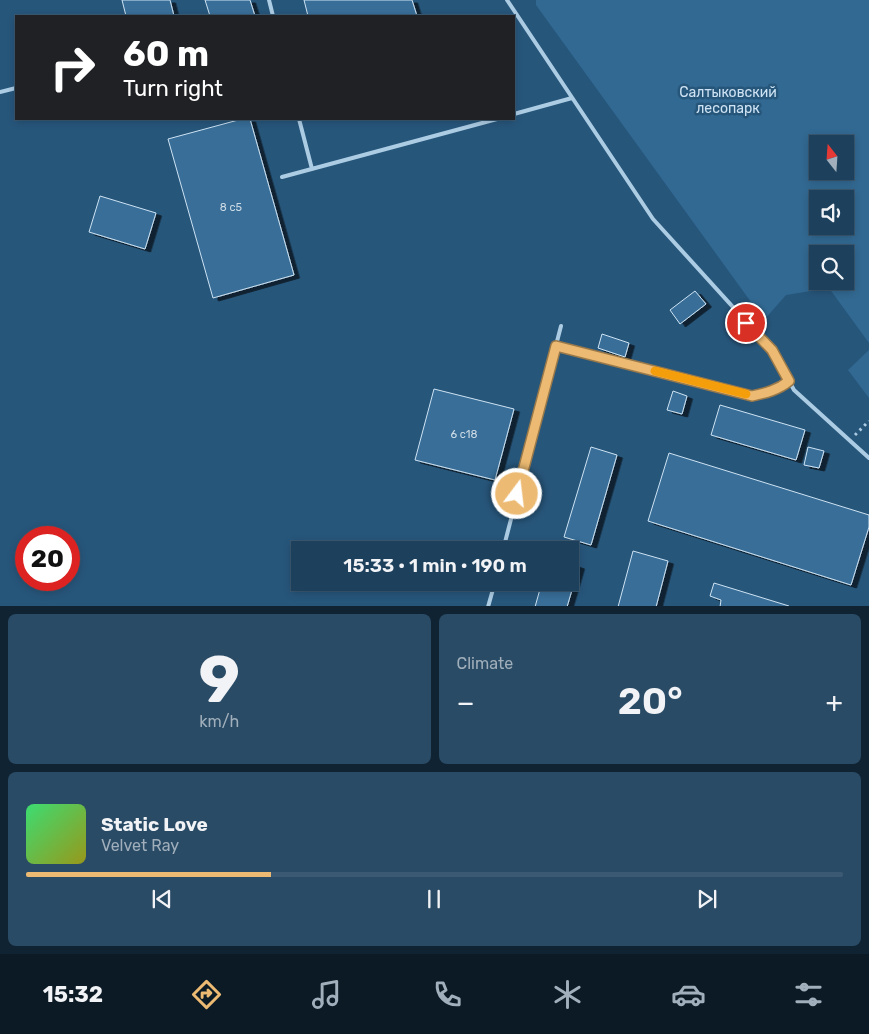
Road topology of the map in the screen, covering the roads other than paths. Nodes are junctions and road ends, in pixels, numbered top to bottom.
1 (269, 0) edge
2 (507, 0) edge
3 (273, 15) edge
4 (15, 88) edge
5 (0, 92) edge
6 (572, 98) junction
7 (515, 114) edge
8 (299, 120) edge
9 (493, 120) edge
10 (312, 169) junction
11 (282, 177) dead end
12 (562, 326) dead end
13 (556, 346) junction
14 (789, 381) junction
15 (869, 458) edge
16 (505, 541) edge
17 (492, 591) edge
18 (488, 606) edge

1 - 3 lane
2 - 6 lane
4 - 5 lane
6 - 7 lane
6 - 14 lane
8 - 10 lane
9 - 10 lane
10 - 11 lane
12 - 13 lane
13 - 14 lane
13 - 16 lane
14 - 15 lane
17 - 18 lane

